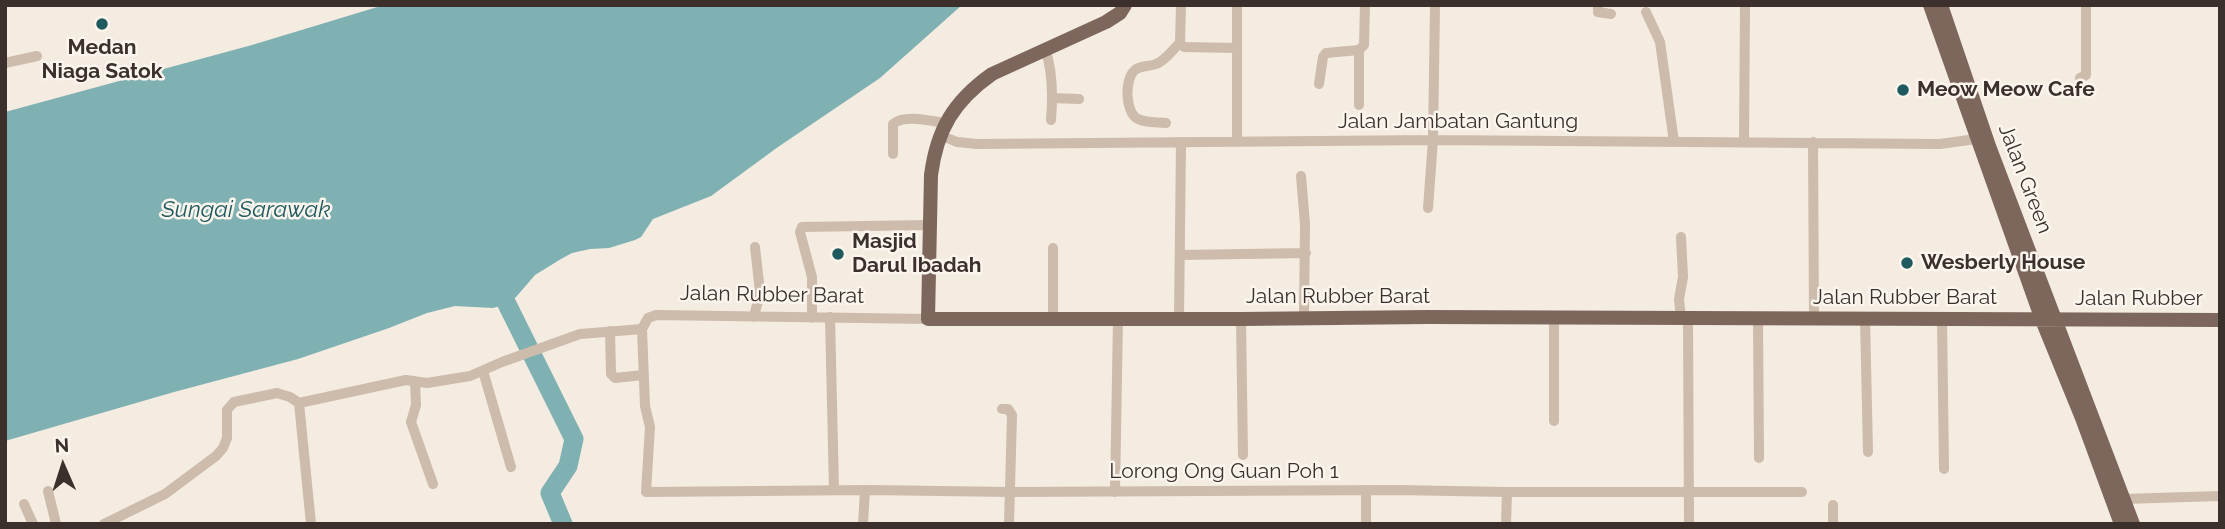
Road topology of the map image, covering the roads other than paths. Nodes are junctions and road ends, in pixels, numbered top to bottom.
1 (1125, 5) edge
2 (1181, 5) edge
3 (1237, 5) edge
4 (1365, 5) edge
5 (1435, 5) edge
6 (1598, 5) edge
7 (1745, 5) edge
8 (1930, 5) edge
9 (1941, 5) edge
10 (2086, 5) edge
11 (1646, 12) dead end
12 (1611, 13) dead end
13 (1180, 43) junction
14 (1237, 48) junction
15 (1045, 49) junction
16 (1359, 50) junction
17 (37, 56) dead end
18 (5, 63) edge
19 (2080, 78) dead end
20 (1319, 85) dead end
21 (1052, 98) junction
22 (1079, 99) dead end
23 (1359, 105) dead end
24 (1051, 120) dead end
25 (1166, 123) dead end
26 (943, 129) junction
27 (1976, 139) junction
28 (1433, 140) junction
29 (1181, 142) junction
30 (1237, 142) junction
31 (1674, 142) junction
32 (1744, 142) junction
33 (1813, 142) junction
34 (893, 154) dead end
35 (1301, 176) dead end
36 (1428, 208) dead end
37 (929, 225) junction
38 (1681, 237) dead end
39 (755, 247) dead end
40 (1053, 248) dead end
41 (1306, 254) junction
42 (1180, 255) junction
43 (754, 317) junction
44 (830, 317) junction
45 (1304, 317) junction
46 (1553, 317) junction
47 (812, 318) junction
48 (1053, 318) junction
49 (1684, 318) junction
50 (1865, 318) junction
51 (1942, 318) junction
52 (928, 319) junction
53 (1118, 319) junction
54 (1179, 319) junction
55 (1241, 319) junction
56 (1758, 319) junction
57 (1814, 319) junction
58 (2050, 320) junction
59 (2220, 320) edge
60 (642, 330) junction
61 (610, 331) junction
62 (483, 372) junction
63 (643, 375) junction
64 (415, 381) junction
65 (299, 403) junction
66 (1002, 409) dead end
67 (1554, 421) dead end
68 (1868, 452) dead end
69 (1243, 455) dead end
70 (1759, 458) dead end
71 (511, 467) dead end
72 (1944, 469) dead end
73 (433, 484) dead end
74 (834, 490) junction
75 (865, 490) junction
76 (1366, 490) junction
77 (48, 491) dead end
78 (1010, 492) junction
79 (1115, 492) junction
80 (1507, 492) junction
81 (1689, 492) junction
82 (1802, 492) dead end
83 (2220, 496) edge
84 (2124, 499) junction
85 (24, 504) dead end
86 (1833, 505) dead end
87 (33, 524) edge
88 (56, 524) edge
89 (104, 524) edge
90 (311, 524) edge
91 (863, 524) edge
92 (1009, 524) edge
93 (1366, 524) edge
94 (1506, 524) edge
95 (1689, 524) edge
96 (1833, 524) edge
97 (2121, 524) edge
98 (2133, 524) edge

1 - 15 main road
2 - 13 street
3 - 14 street
4 - 16 street
5 - 28 street
6 - 12 street
7 - 32 street
8 - 27 main road, Jalan Green
9 - 58 main road, Jalan Green
10 - 19 street
11 - 31 street
13 - 14 street
13 - 25 street
14 - 30 street
15 - 21 street
15 - 26 main road
16 - 20 street
16 - 23 street
17 - 18 street
21 - 22 street
21 - 24 street
26 - 29 street, Jalan Jambatan Gantung
26 - 34 street, Jalan Jambatan Gantung
26 - 37 main road
27 - 33 street, Jalan Jambatan Gantung
27 - 58 main road, Jalan Green
28 - 30 street, Jalan Jambatan Gantung
28 - 31 street, Jalan Jambatan Gantung
28 - 36 street
29 - 30 street, Jalan Jambatan Gantung
29 - 42 street
31 - 32 street, Jalan Jambatan Gantung
32 - 33 street, Jalan Jambatan Gantung
33 - 57 street
35 - 41 street
37 - 47 street
37 - 52 main road
38 - 49 street
39 - 43 street
40 - 48 street
41 - 42 street
41 - 45 street
42 - 54 street
43 - 47 street, Jalan Rubber Barat
43 - 60 street, Jalan Rubber Barat
44 - 47 street, Jalan Rubber Barat
44 - 52 street, Jalan Rubber Barat
44 - 74 street
45 - 46 main road, Jalan Rubber Barat
45 - 55 main road, Jalan Rubber Barat
46 - 49 main road, Jalan Rubber Barat
46 - 67 street
48 - 52 main road, Jalan Rubber Barat
48 - 53 main road, Jalan Rubber Barat
49 - 56 main road, Jalan Rubber Barat
49 - 81 street
50 - 51 main road, Jalan Rubber Barat
50 - 57 main road, Jalan Rubber Barat
50 - 68 street
51 - 58 main road, Jalan Rubber Barat
51 - 72 street
53 - 54 main road, Jalan Rubber Barat
53 - 79 street
54 - 55 main road, Jalan Rubber Barat
55 - 69 street
56 - 57 main road, Jalan Rubber Barat
56 - 70 street
58 - 59 main road, Jalan Rubber
58 - 84 main road, Jalan Green
58 - 97 main road, Jalan Green
60 - 61 street
60 - 63 street
61 - 62 street
61 - 63 street
62 - 64 street
62 - 71 street
63 - 74 street, Lorong Ong Guan Poh 1
64 - 65 street
64 - 73 street
65 - 89 street
65 - 90 street
66 - 78 street
74 - 75 street, Lorong Ong Guan Poh 1
75 - 78 street, Lorong Ong Guan Poh 1
75 - 91 street
76 - 79 street, Lorong Ong Guan Poh 1
76 - 80 street, Lorong Ong Guan Poh 1
76 - 93 street
77 - 88 street
78 - 79 street, Lorong Ong Guan Poh 1
78 - 92 street
80 - 81 street, Lorong Ong Guan Poh 1
80 - 94 street
81 - 82 street, Lorong Ong Guan Poh 1
81 - 95 street
83 - 84 street
84 - 98 main road, Jalan Green
85 - 87 street
86 - 96 street

